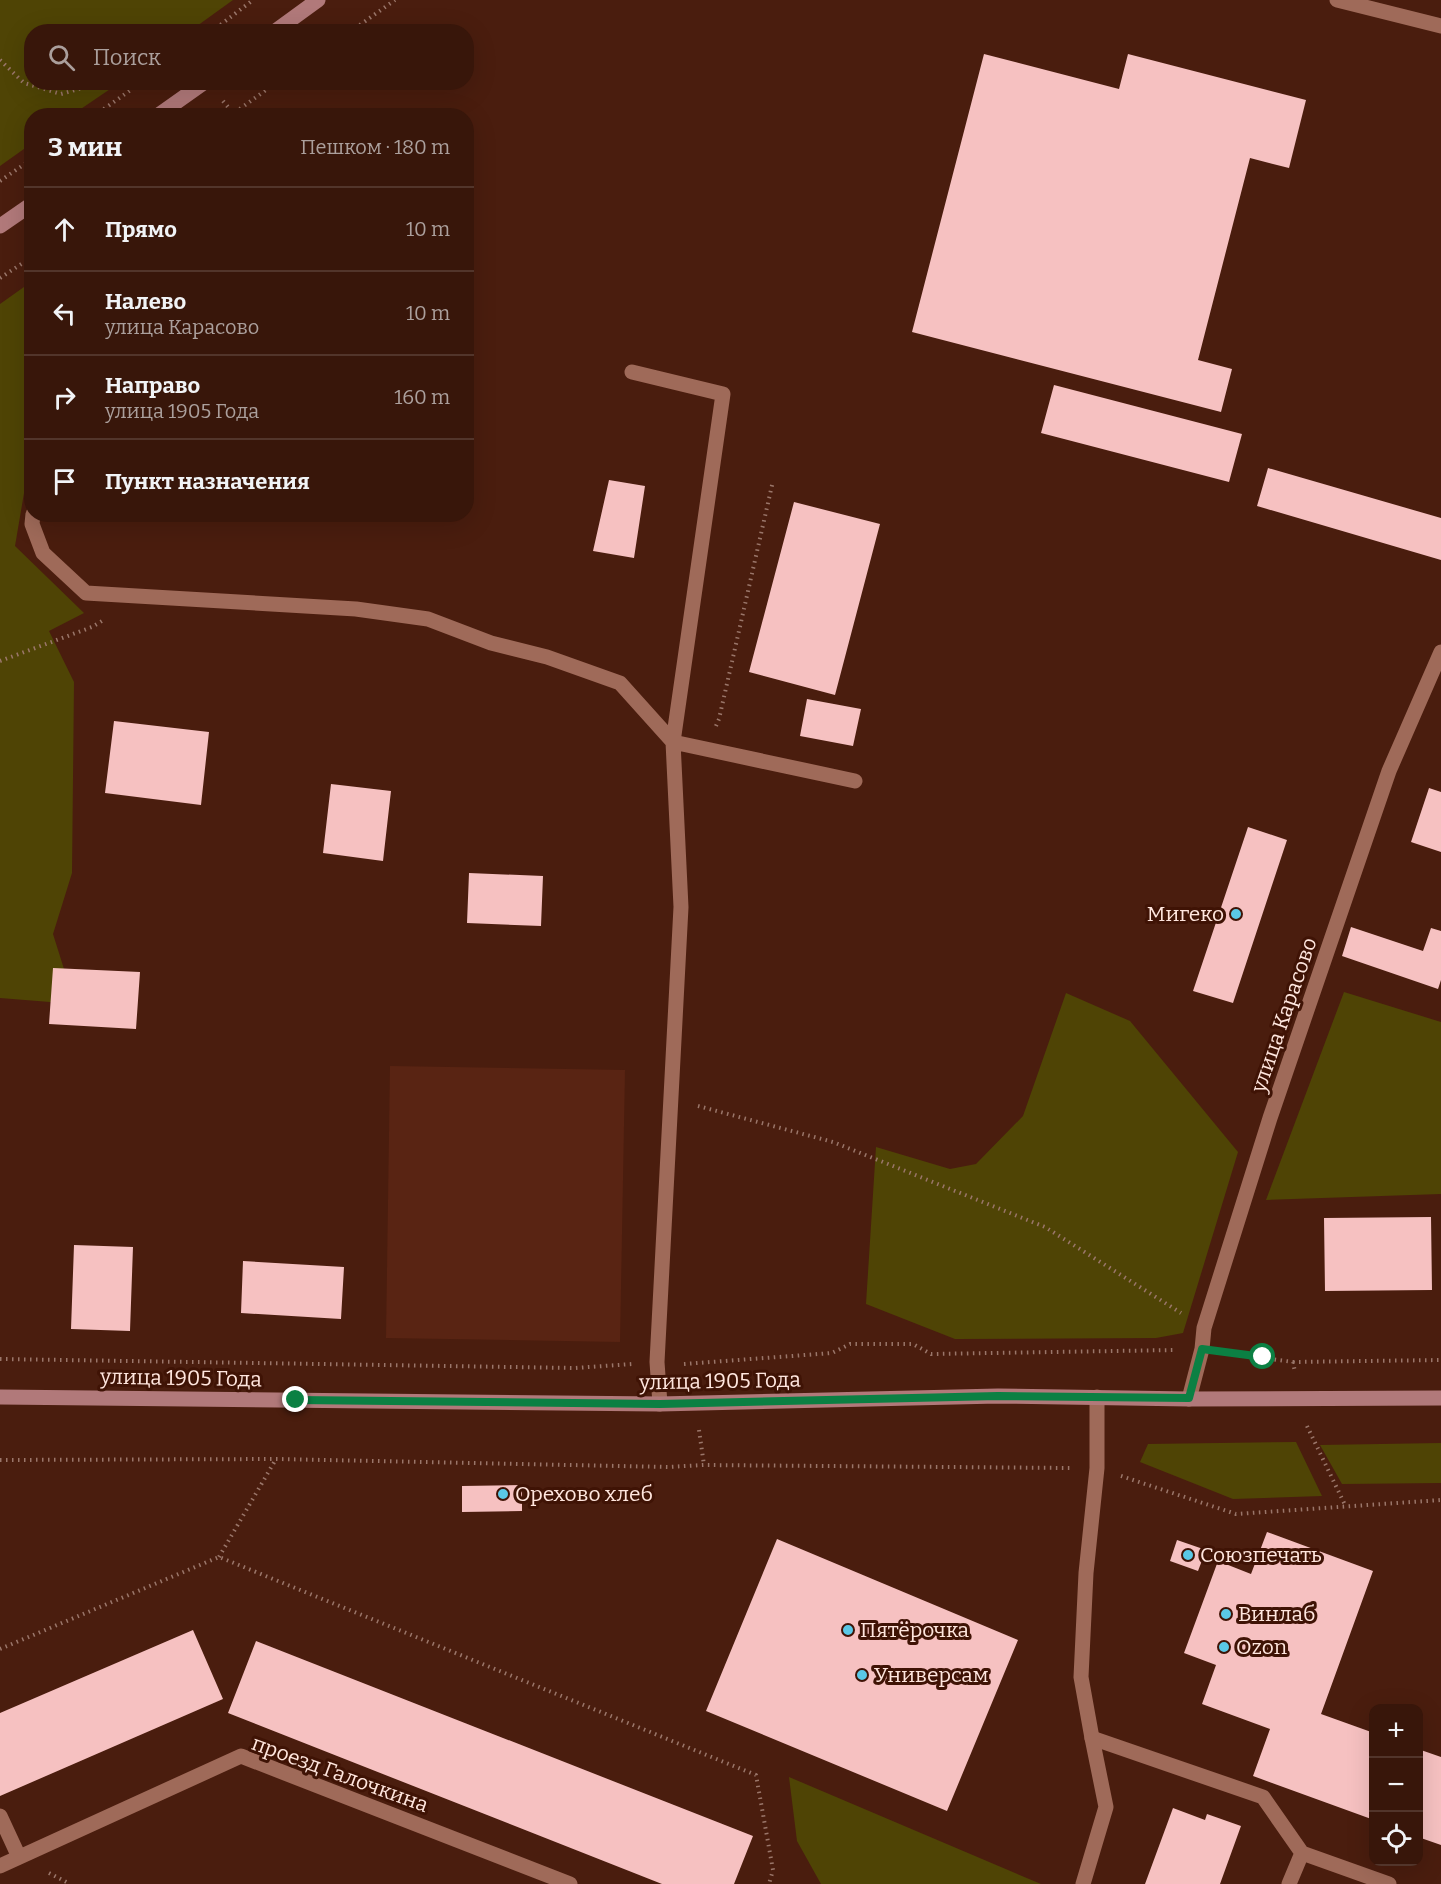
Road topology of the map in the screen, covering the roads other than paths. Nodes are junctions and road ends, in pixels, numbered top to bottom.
1 (318, 0) edge
2 (1337, 0) edge
3 (285, 24) edge
4 (1441, 26) edge
5 (194, 90) edge
6 (168, 108) edge
7 (24, 210) edge
8 (0, 226) edge
9 (632, 372) dead end
10 (32, 522) edge
11 (1441, 652) edge
12 (673, 742) junction
13 (855, 781) dead end
14 (0, 1396) edge
15 (1097, 1397) junction
16 (1189, 1398) junction
17 (1441, 1398) edge
18 (660, 1404) junction
19 (1092, 1738) junction
20 (0, 1816) edge
21 (1302, 1852) junction
22 (19, 1857) junction
23 (0, 1866) edge
24 (570, 1884) edge
25 (1083, 1884) edge
26 (1289, 1884) edge
27 (1389, 1884) edge

1 - 3 street
2 - 4 street
5 - 6 street
7 - 8 street
9 - 12 street
10 - 12 street
11 - 16 street, улица Карасово
12 - 13 street
12 - 18 street
14 - 18 street, улица 1905 Года
15 - 16 street, улица 1905 Года
15 - 18 street, улица 1905 Года
15 - 19 street
16 - 17 street, улица 1905 Года
19 - 21 street
19 - 25 street
20 - 22 street
21 - 26 street
21 - 27 street
22 - 23 street, проезд Галочкина
22 - 24 street, проезд Галочкина

